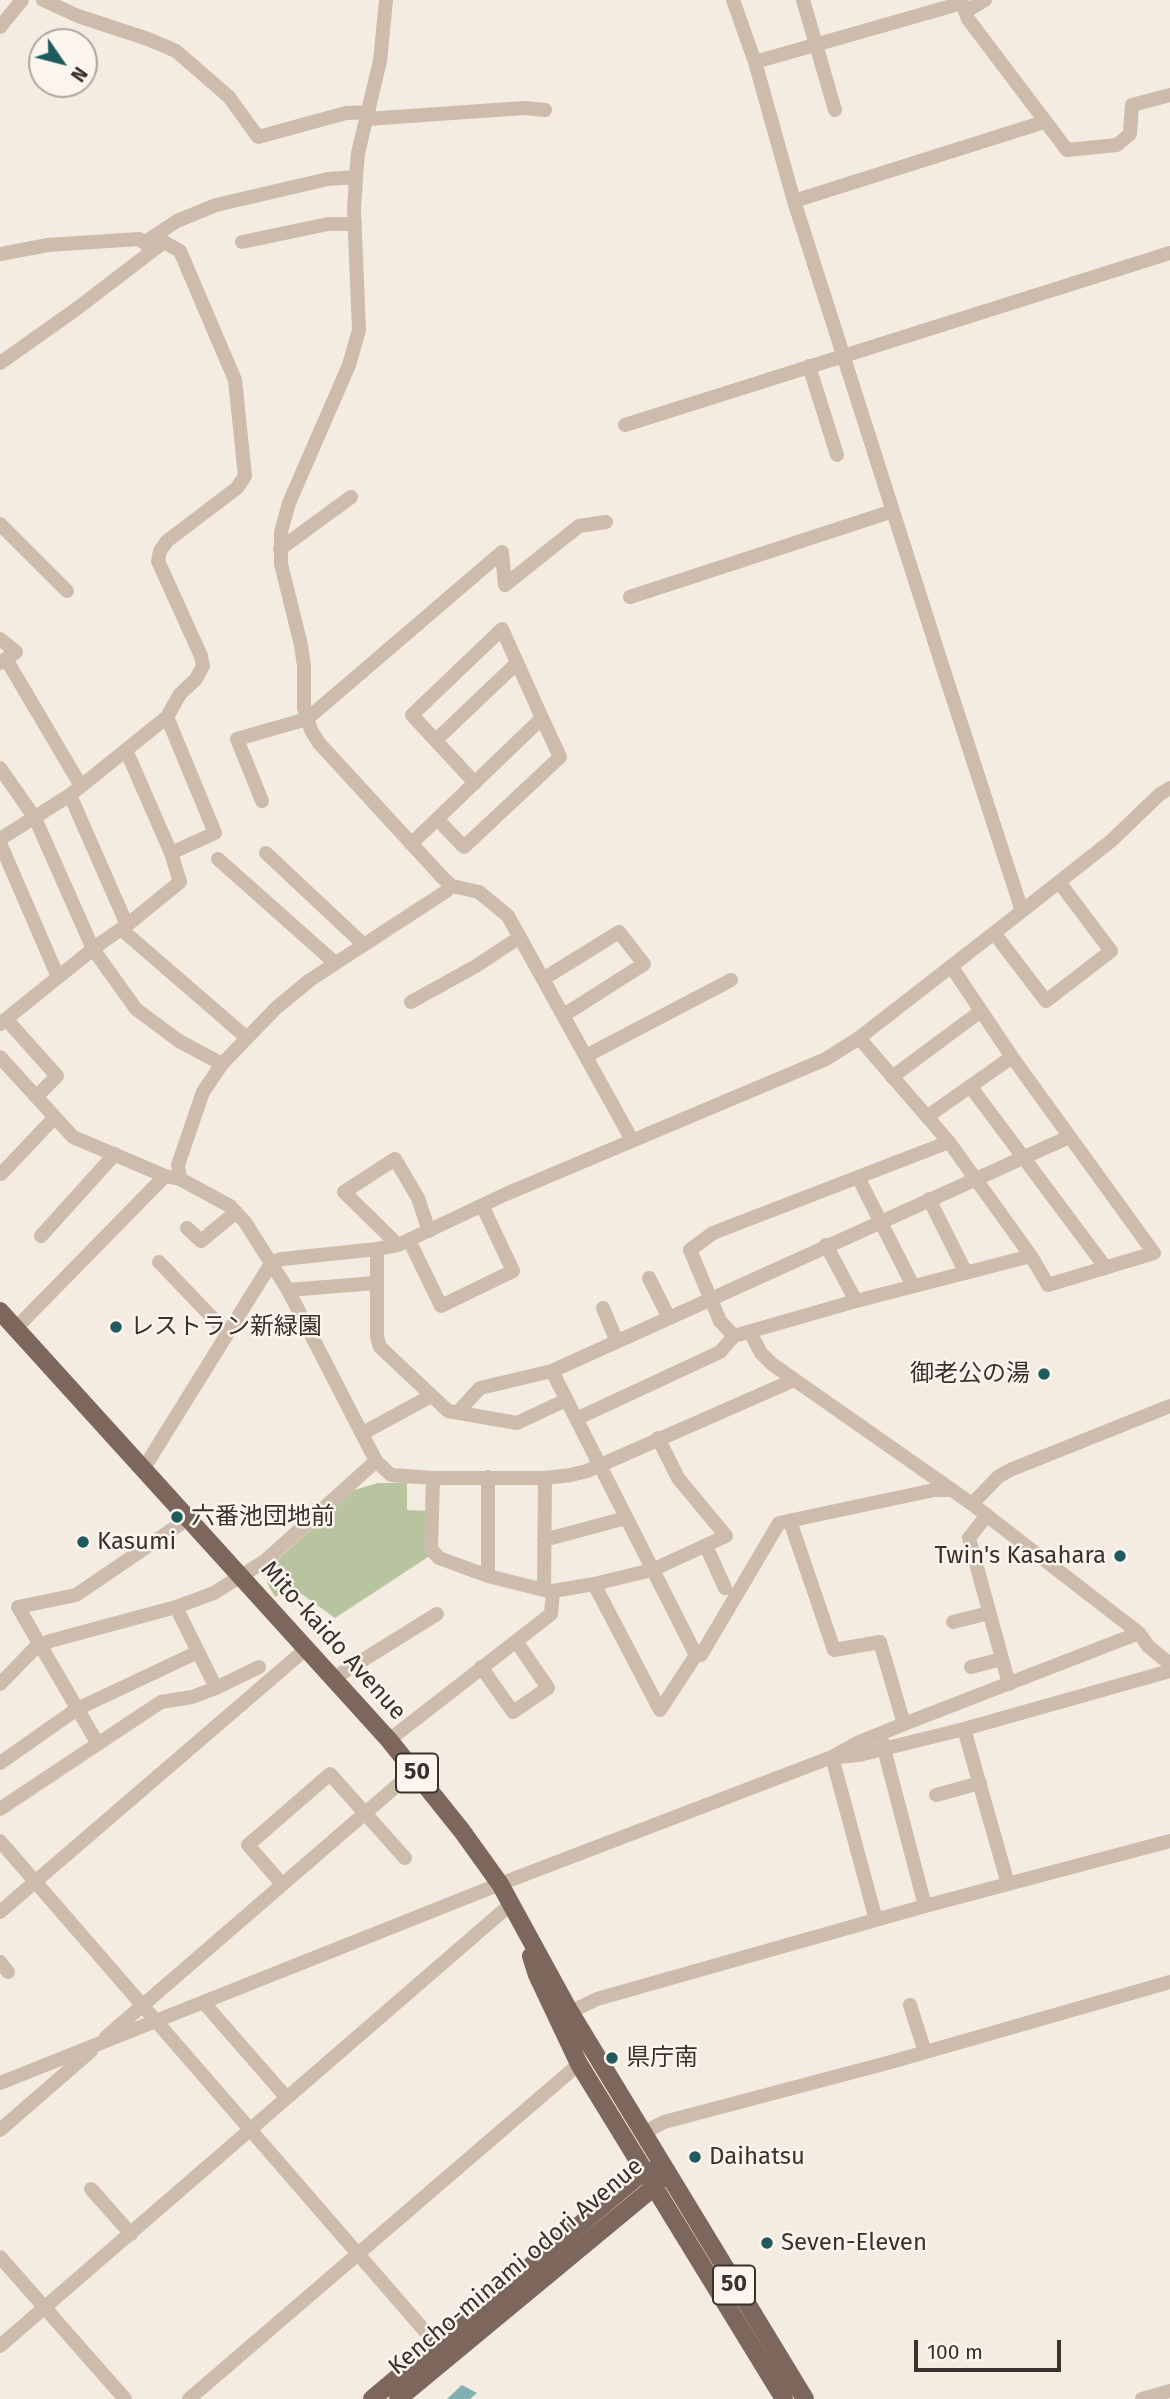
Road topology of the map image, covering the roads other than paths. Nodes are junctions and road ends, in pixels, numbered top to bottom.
1 (22, 0) edge
2 (43, 0) edge
3 (386, 0) edge
4 (733, 0) edge
5 (803, 0) edge
6 (985, 0) edge
7 (963, 5) edge
8 (0, 27) edge
9 (816, 46) junction
10 (755, 62) junction
11 (1170, 95) edge
12 (545, 110) dead end
13 (835, 110) dead end
14 (368, 116) junction
15 (1044, 122) junction
16 (356, 177) junction
17 (794, 201) junction
18 (355, 224) junction
19 (242, 242) dead end
20 (149, 246) junction
21 (1170, 253) edge
22 (0, 254) edge
23 (844, 355) junction
24 (0, 363) edge
25 (809, 366) junction
26 (625, 425) dead end
27 (837, 455) dead end
28 (351, 497) dead end
29 (893, 511) junction
30 (606, 522) dead end
31 (0, 524) edge
32 (280, 549) junction
33 (67, 591) dead end
34 (630, 597) dead end
35 (0, 639) edge
36 (3, 661) edge
37 (517, 663) junction
38 (167, 717) junction
39 (541, 718) junction
40 (307, 719) junction
41 (436, 740) junction
42 (125, 750) junction
43 (0, 768) edge
44 (475, 783) junction
45 (1170, 788) edge
46 (76, 790) junction
47 (262, 801) dead end
48 (35, 818) junction
49 (438, 820) junction
50 (0, 841) edge
51 (411, 844) junction
52 (171, 853) junction
53 (266, 853) dead end
54 (218, 859) dead end
55 (1059, 882) junction
56 (452, 886) junction
57 (1022, 911) junction
58 (124, 927) junction
59 (994, 933) junction
60 (520, 937) junction
61 (363, 944) junction
62 (93, 949) junction
63 (334, 962) junction
64 (951, 966) junction
65 (58, 977) junction
66 (543, 979) junction
67 (731, 980) dead end
68 (411, 1002) dead end
69 (981, 1011) junction
70 (564, 1015) junction
71 (3, 1021) edge
72 (247, 1038) junction
73 (859, 1038) junction
74 (586, 1056) junction
75 (0, 1057) edge
76 (1012, 1057) junction
77 (222, 1064) junction
78 (892, 1077) junction
79 (970, 1086) junction
80 (37, 1096) junction
81 (928, 1116) junction
82 (55, 1117) junction
83 (1069, 1136) junction
84 (632, 1140) junction
85 (949, 1142) junction
86 (115, 1154) junction
87 (1024, 1157) junction
88 (0, 1172) edge
89 (165, 1175) junction
90 (859, 1177) junction
91 (180, 1178) junction
92 (976, 1179) junction
93 (929, 1199) junction
94 (482, 1205) junction
95 (236, 1212) junction
96 (879, 1222) junction
97 (187, 1228) dead end
98 (429, 1231) junction
99 (41, 1236) dead end
100 (403, 1242) junction
101 (826, 1245) junction
102 (377, 1249) junction
103 (1031, 1256) junction
104 (159, 1262) dead end
105 (272, 1262) junction
106 (1105, 1268) junction
107 (966, 1273) junction
108 (649, 1278) dead end
109 (376, 1283) junction
110 (913, 1286) junction
111 (288, 1290) junction
112 (712, 1299) junction
113 (856, 1300) junction
114 (603, 1308) dead end
115 (0, 1311) edge
116 (669, 1318) junction
117 (16, 1328) junction
118 (750, 1332) junction
119 (227, 1333) junction
120 (734, 1336) junction
121 (617, 1342) junction
122 (552, 1371) junction
123 (794, 1380) junction
124 (431, 1396) junction
125 (566, 1400) junction
126 (1170, 1406) edge
127 (457, 1412) junction
128 (576, 1419) junction
129 (363, 1433) junction
130 (658, 1438) junction
131 (376, 1461) junction
132 (599, 1465) junction
133 (144, 1468) junction
134 (433, 1478) junction
135 (488, 1478) junction
136 (545, 1478) junction
137 (952, 1490) junction
138 (972, 1504) junction
139 (988, 1515) junction
140 (189, 1518) junction
141 (626, 1518) junction
142 (790, 1521) junction
143 (544, 1540) junction
144 (706, 1546) junction
145 (652, 1570) junction
146 (240, 1575) junction
147 (488, 1576) junction
148 (594, 1584) junction
149 (725, 1588) dead end
150 (548, 1590) junction
151 (176, 1607) junction
152 (989, 1613) junction
153 (436, 1614) dead end
154 (953, 1622) dead end
155 (1139, 1633) junction
156 (516, 1641) junction
157 (41, 1645) junction
158 (307, 1648) junction
159 (198, 1652) junction
160 (696, 1655) junction
161 (1002, 1659) junction
162 (1170, 1664) edge
163 (259, 1667) dead end
164 (481, 1667) junction
165 (971, 1667) dead end
166 (1170, 1671) edge
167 (334, 1678) junction
168 (0, 1684) edge
169 (1009, 1684) junction
170 (216, 1688) junction
171 (77, 1709) junction
172 (904, 1724) junction
173 (964, 1729) junction
174 (389, 1740) junction
175 (882, 1742) junction
176 (98, 1744) junction
177 (832, 1757) junction
178 (0, 1763) edge
179 (415, 1770) junction
180 (980, 1783) junction
181 (936, 1795) dead end
182 (0, 1809) edge
183 (366, 1813) junction
184 (0, 1841) edge
185 (1170, 1841) edge
186 (405, 1858) dead end
187 (35, 1881) junction
188 (282, 1884) junction
189 (500, 1884) junction
190 (1008, 1884) junction
191 (510, 1904) junction
192 (925, 1906) junction
193 (0, 1912) edge
194 (876, 1920) junction
195 (523, 1928) junction
196 (1170, 1982) edge
197 (204, 2003) junction
198 (910, 2005) dead end
199 (142, 2006) junction
200 (570, 2012) junction
201 (156, 2022) junction
202 (99, 2044) junction
203 (925, 2052) junction
204 (579, 2064) junction
205 (0, 2083) edge
206 (286, 2097) junction
207 (251, 2129) junction
208 (0, 2130) edge
209 (643, 2133) junction
210 (666, 2170) junction
211 (649, 2179) junction
212 (91, 2189) dead end
213 (131, 2234) junction
214 (359, 2253) junction
215 (0, 2257) edge
216 (45, 2307) junction
217 (437, 2345) junction
218 (0, 2346) edge
219 (1170, 2391) edge
220 (125, 2399) edge
221 (189, 2399) edge
222 (372, 2399) edge
223 (398, 2399) edge
224 (784, 2399) edge
225 (805, 2399) edge
226 (1142, 2399) edge

1 - 8 street
2 - 14 street
3 - 14 street
4 - 10 street
5 - 9 street
6 - 7 street
7 - 9 street
7 - 15 street
9 - 10 street
9 - 13 street
10 - 17 street
11 - 15 street
12 - 14 street
14 - 16 street
15 - 17 street
16 - 18 street
16 - 20 street
17 - 23 street
18 - 19 street
18 - 32 street
20 - 22 street
20 - 24 street
20 - 38 street
21 - 23 street
23 - 25 street
23 - 29 street
25 - 26 street
25 - 27 street
28 - 32 street
29 - 34 street
29 - 57 street
30 - 40 street
31 - 33 street
32 - 40 street
35 - 36 street
36 - 46 street
37 - 39 street
37 - 41 street
37 - 41 street
38 - 42 street
38 - 52 street
39 - 44 street
39 - 49 street
40 - 47 street
40 - 51 street
41 - 44 street
42 - 46 street
42 - 52 street
43 - 48 street
44 - 49 street
45 - 55 street
46 - 48 street
46 - 58 street
48 - 50 street
48 - 62 street
49 - 51 street
50 - 65 street
51 - 56 street
52 - 58 street
53 - 61 street
54 - 63 street
55 - 57 street
55 - 59 street
56 - 60 street
56 - 61 street
57 - 59 street
58 - 62 street
58 - 72 street
59 - 64 street
60 - 66 street
60 - 68 street
61 - 63 street
62 - 65 street
62 - 77 street
63 - 72 street
64 - 69 street
64 - 73 street
65 - 71 street
66 - 70 street
66 - 70 street
67 - 74 street
69 - 76 street
69 - 78 street
70 - 74 street
71 - 80 street
72 - 77 street
73 - 78 street
73 - 84 street
74 - 84 street
75 - 80 street
76 - 79 street
76 - 83 street
77 - 91 street
78 - 81 street
79 - 81 street
79 - 87 street
80 - 82 street
81 - 85 street
82 - 86 street
82 - 88 street
83 - 87 street
83 - 106 street
84 - 94 street
85 - 90 street
85 - 92 street
86 - 89 street
86 - 99 street
87 - 92 street
87 - 106 street
89 - 91 street
89 - 117 street
90 - 96 street
90 - 112 street
91 - 95 street
92 - 93 street
92 - 103 street
93 - 96 street
93 - 107 street
94 - 98 street
94 - 100 street
95 - 97 street
95 - 105 street
96 - 101 street
96 - 110 street
98 - 100 street
98 - 100 street
100 - 102 street
101 - 112 street
101 - 113 street
102 - 105 street
102 - 109 street
103 - 106 street
103 - 107 street
104 - 119 street
105 - 111 street
105 - 119 street
107 - 110 street
108 - 116 street
109 - 111 street
109 - 124 street
110 - 113 street
111 - 129 street
112 - 116 street
112 - 120 street
113 - 118 street
114 - 121 street
115 - 117 main road, Mito-kaido Avenue / 50
116 - 121 street
117 - 133 main road, Mito-kaido Avenue / 50
118 - 120 street
118 - 123 street
119 - 133 street
120 - 128 street
121 - 122 street
122 - 125 street
122 - 127 street
123 - 130 street
123 - 137 street
124 - 127 street
124 - 129 street
125 - 127 street
125 - 128 street
126 - 138 street
128 - 132 street
129 - 131 street
130 - 132 street
130 - 144 street
131 - 134 street
131 - 146 street
132 - 136 street
132 - 141 street
133 - 140 main road, Mito-kaido Avenue / 50
134 - 135 street
134 - 147 street
135 - 136 street
135 - 147 street
136 - 143 street
137 - 138 street
137 - 142 street
138 - 139 street
139 - 152 street
139 - 155 street
140 - 146 main road, Mito-kaido Avenue / 50
140 - 157 street
141 - 143 street
141 - 145 street
142 - 160 street
142 - 172 street
143 - 150 street
144 - 145 street
144 - 149 street
145 - 148 street
145 - 160 street
146 - 151 street
146 - 158 main road, Mito-kaido Avenue / 50
147 - 150 street
148 - 150 street
148 - 160 street
150 - 156 street
151 - 157 street
151 - 159 street
152 - 154 street
152 - 161 street
153 - 167 street
155 - 162 street
155 - 169 street
156 - 164 street
156 - 164 street
157 - 168 street
157 - 171 street
158 - 167 main road, Mito-kaido Avenue / 50
158 - 187 street
159 - 170 street
159 - 171 street
161 - 165 street
161 - 169 street
163 - 170 street
164 - 174 street
166 - 173 street
167 - 174 main road, Mito-kaido Avenue / 50
169 - 172 street
170 - 176 street
171 - 176 street
171 - 178 street
172 - 175 street
173 - 175 street
173 - 180 street
174 - 179 main road, Mito-kaido Avenue / 50
175 - 177 street
175 - 192 street
176 - 182 street
177 - 189 street
177 - 194 street
179 - 183 street
179 - 189 main road, Mito-kaido Avenue / 50
180 - 181 street
180 - 190 street
183 - 186 street
183 - 188 street
183 - 188 street
184 - 187 street
185 - 190 street
187 - 193 street
187 - 199 street
188 - 199 street
189 - 191 main road, Mito-kaido Avenue / 50
189 - 197 street
190 - 192 street
191 - 195 main road, Mito-kaido Avenue / 50
191 - 206 street
192 - 194 street
194 - 200 street
195 - 200 main road, Mito-kaido Avenue / 50
195 - 204 main road, Mito-kaido Avenue / 50
196 - 203 street
197 - 201 street
197 - 206 street
198 - 203 street
199 - 201 street
199 - 202 street
200 - 209 main road, Mito-kaido Avenue / 50
201 - 202 street
201 - 207 street
202 - 205 street
202 - 208 street
203 - 209 street
204 - 211 main road, Mito-kaido Avenue / 50
204 - 214 street
206 - 207 street
207 - 213 street
207 - 214 street
209 - 210 main road, Mito-kaido Avenue / 50
210 - 211 main road, Kencho-minami odori Avenue
210 - 225 main road, Mito-kaido Avenue / 50
211 - 217 main road, Kencho-minami odori Avenue
211 - 223 main road, Kencho-minami odori Avenue
211 - 224 main road, Mito-kaido Avenue / 50
212 - 213 street
213 - 216 street
214 - 217 street
214 - 221 street
215 - 216 street
216 - 218 street
216 - 220 street
217 - 222 main road, Kencho-minami odori Avenue
219 - 226 street

